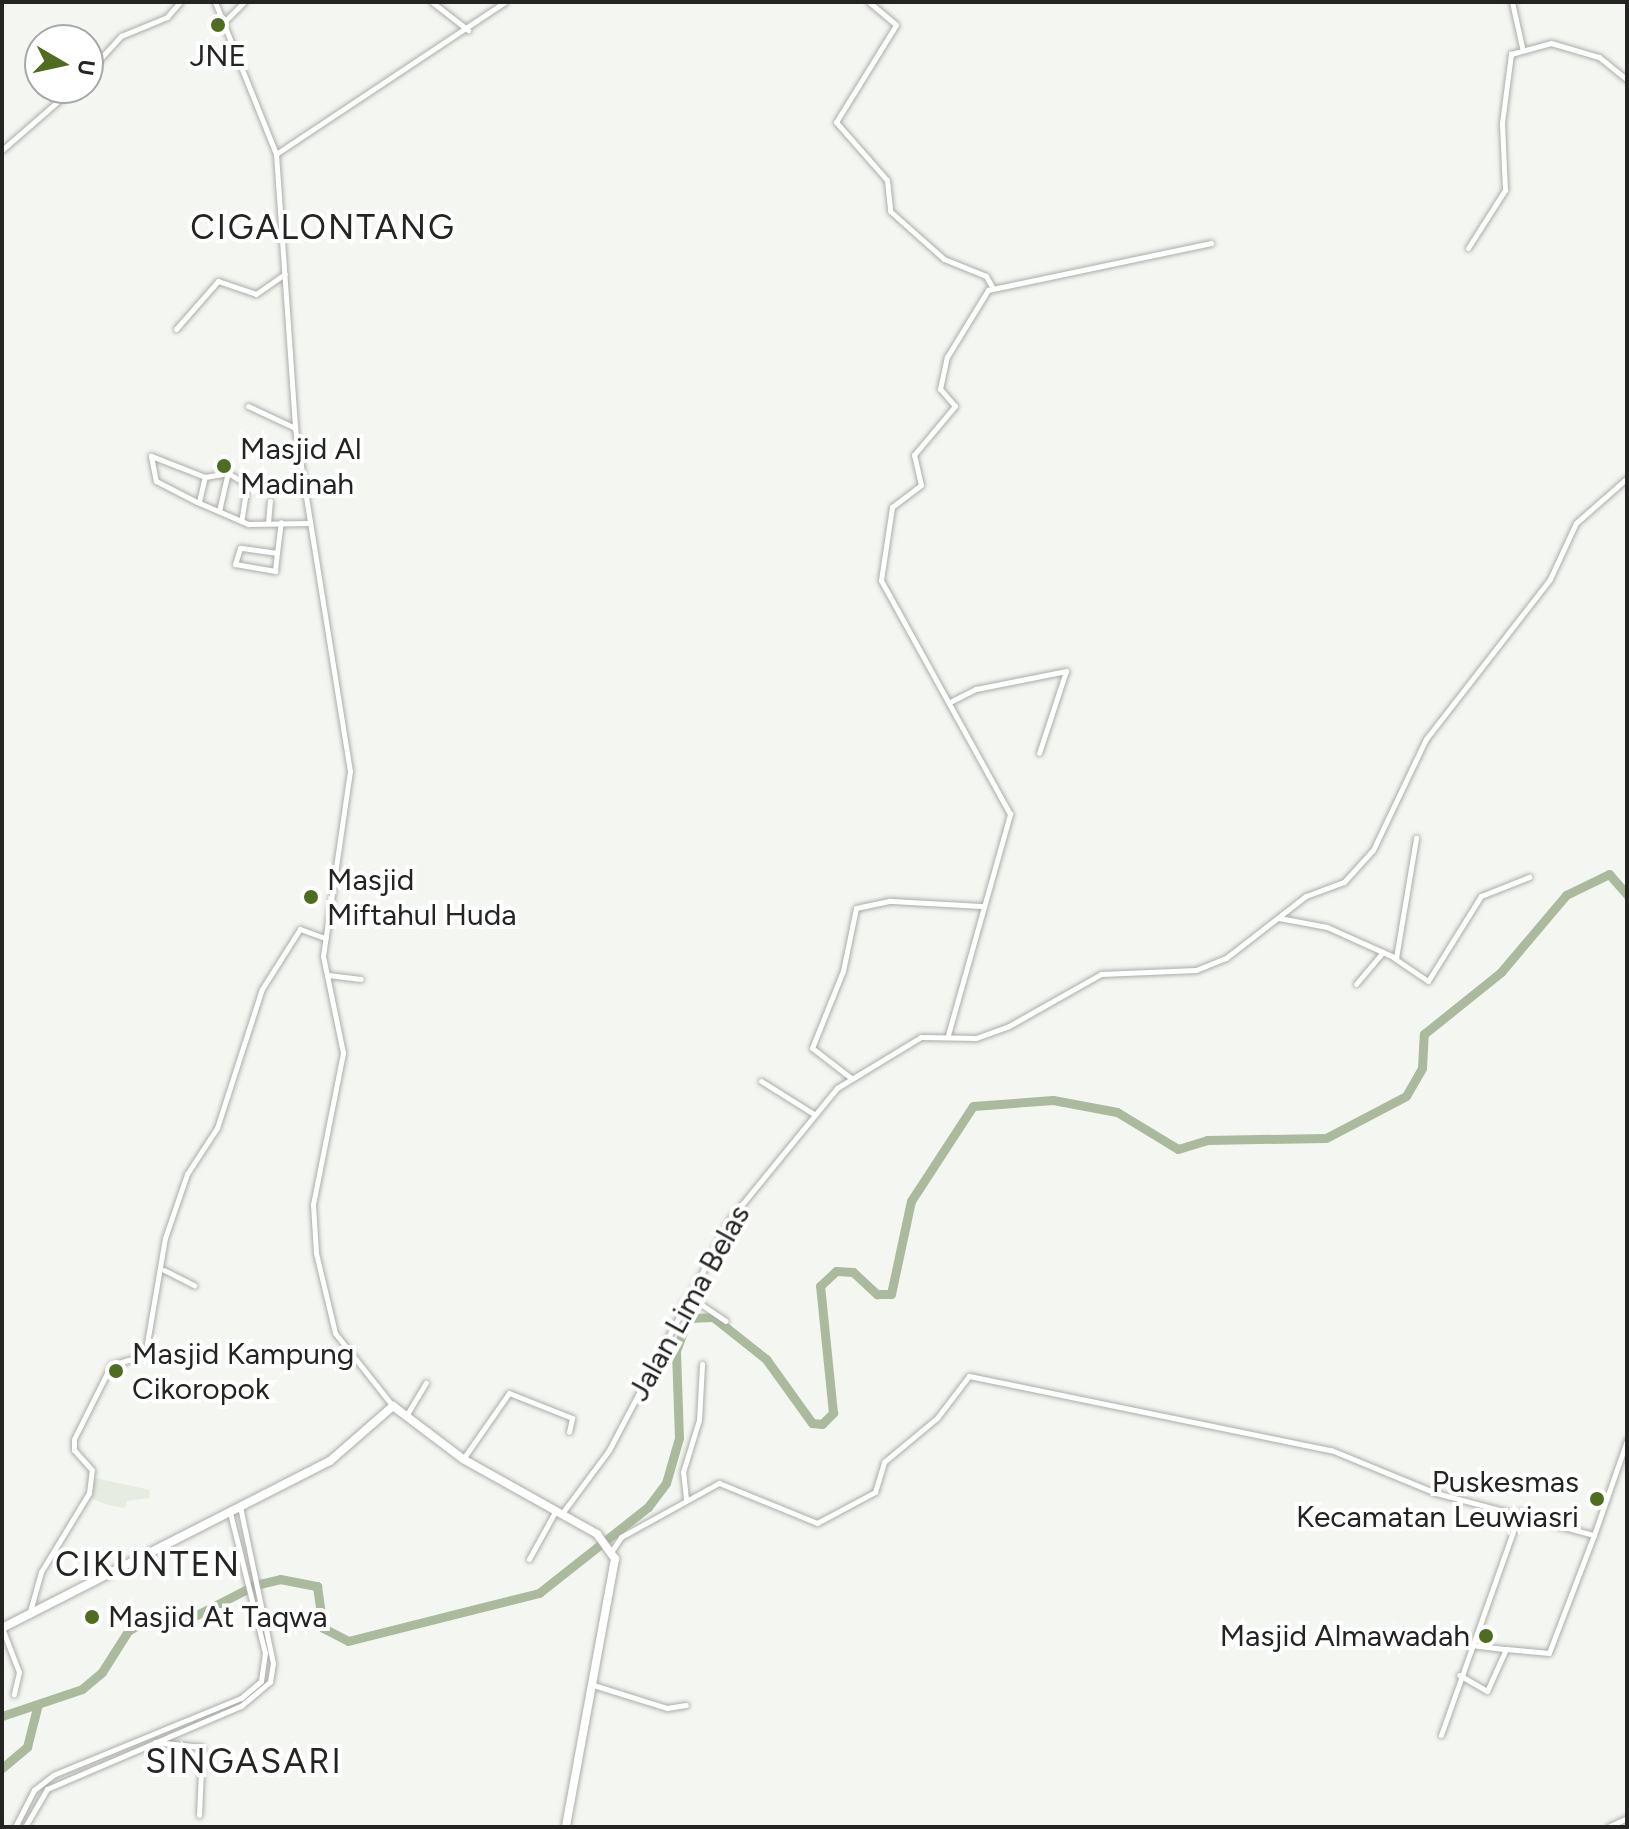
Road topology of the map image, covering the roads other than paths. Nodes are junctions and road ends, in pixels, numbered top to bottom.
1 (180, 2) edge
2 (215, 2) edge
3 (244, 2) edge
4 (432, 2) edge
5 (505, 2) edge
6 (869, 2) edge
7 (1512, 2) edge
8 (223, 23) junction
9 (468, 30) junction
10 (1522, 47) junction
11 (104, 55) edge
12 (1627, 80) edge
13 (55, 104) edge
14 (2, 150) edge
15 (276, 154) junction
16 (1211, 243) dead end
17 (1468, 248) dead end
18 (285, 274) junction
19 (992, 287) junction
20 (176, 329) dead end
21 (248, 406) dead end
22 (295, 428) junction
23 (228, 473) junction
24 (205, 477) junction
25 (1627, 478) edge
26 (270, 501) dead end
27 (199, 502) junction
28 (219, 511) junction
29 (241, 521) junction
30 (281, 522) junction
31 (268, 523) junction
32 (310, 523) junction
33 (277, 553) junction
34 (952, 701) junction
35 (1039, 753) dead end
36 (1416, 838) dead end
37 (1529, 877) dead end
38 (983, 906) junction
39 (1279, 918) junction
40 (325, 938) junction
41 (1383, 952) junction
42 (1393, 957) junction
43 (328, 975) junction
44 (361, 979) dead end
45 (1356, 984) dead end
46 (948, 1035) junction
47 (851, 1078) junction
48 (761, 1081) dead end
49 (812, 1113) junction
50 (164, 1270) junction
51 (194, 1285) dead end
52 (682, 1303) junction
53 (726, 1321) dead end
54 (702, 1364) dead end
55 (426, 1383) dead end
56 (393, 1406) junction
57 (406, 1416) junction
58 (569, 1432) dead end
59 (1627, 1440) edge
60 (463, 1459) junction
61 (686, 1499) junction
62 (240, 1506) junction
63 (559, 1510) junction
64 (230, 1512) junction
65 (1520, 1512) junction
66 (1594, 1535) junction
67 (611, 1550) junction
68 (529, 1559) dead end
69 (258, 1588) junction
70 (250, 1590) junction
71 (29, 1616) junction
72 (2, 1628) edge
73 (1471, 1645) junction
74 (1506, 1649) junction
75 (1459, 1675) junction
76 (589, 1684) junction
77 (14, 1694) dead end
78 (686, 1705) dead end
79 (213, 1714) junction
80 (1441, 1735) dead end
81 (155, 1742) junction
82 (128, 1744) junction
83 (131, 1752) junction
84 (199, 1815) dead end
85 (1627, 1818) edge
86 (15, 1827) edge
87 (25, 1827) edge
88 (566, 1827) edge
89 (1608, 1827) edge

1 - 11 street
2 - 8 street
3 - 8 street
4 - 9 street
5 - 9 street
6 - 19 street
7 - 10 street
8 - 15 street
9 - 15 street
10 - 12 street
10 - 17 street
13 - 14 street
15 - 18 street
16 - 19 street
18 - 20 street
18 - 22 street
19 - 34 street
21 - 22 street
22 - 32 street
23 - 24 street
23 - 28 street
23 - 29 street
24 - 27 street
24 - 27 street
25 - 39 street, Jalan Lima Belas
26 - 31 street
27 - 28 street
28 - 29 street
29 - 31 street
30 - 31 street
30 - 32 street
30 - 33 street
32 - 40 street
33 - 33 street
34 - 35 street
34 - 38 street
36 - 42 street
37 - 42 street
38 - 46 street
38 - 47 street
39 - 41 street
39 - 46 street, Jalan Lima Belas
40 - 43 street
40 - 50 street
41 - 42 street
41 - 45 street
43 - 44 street
43 - 56 street
46 - 47 street, Jalan Lima Belas
47 - 49 street, Jalan Lima Belas
48 - 49 street
49 - 52 street, Jalan Lima Belas
50 - 51 street
50 - 71 street
52 - 53 street
52 - 63 street, Jalan Lima Belas
54 - 61 street
55 - 57 street
56 - 57 main road
56 - 62 main road
57 - 60 main road
58 - 60 street
59 - 66 street
60 - 63 main road
61 - 65 street
61 - 67 street
62 - 64 main road
62 - 69 street
63 - 67 main road
63 - 68 street, Jalan Lima Belas
64 - 70 street
64 - 71 main road
65 - 66 street
65 - 73 street
66 - 74 street
67 - 76 main road
69 - 70 street
69 - 79 street
70 - 79 street
71 - 72 main road
72 - 77 street
73 - 74 street
73 - 75 street
74 - 75 street
75 - 80 street
76 - 78 street
76 - 88 main road
79 - 81 street
79 - 82 street
81 - 83 street
81 - 84 street
82 - 83 street
82 - 86 street
83 - 87 street
85 - 89 street

